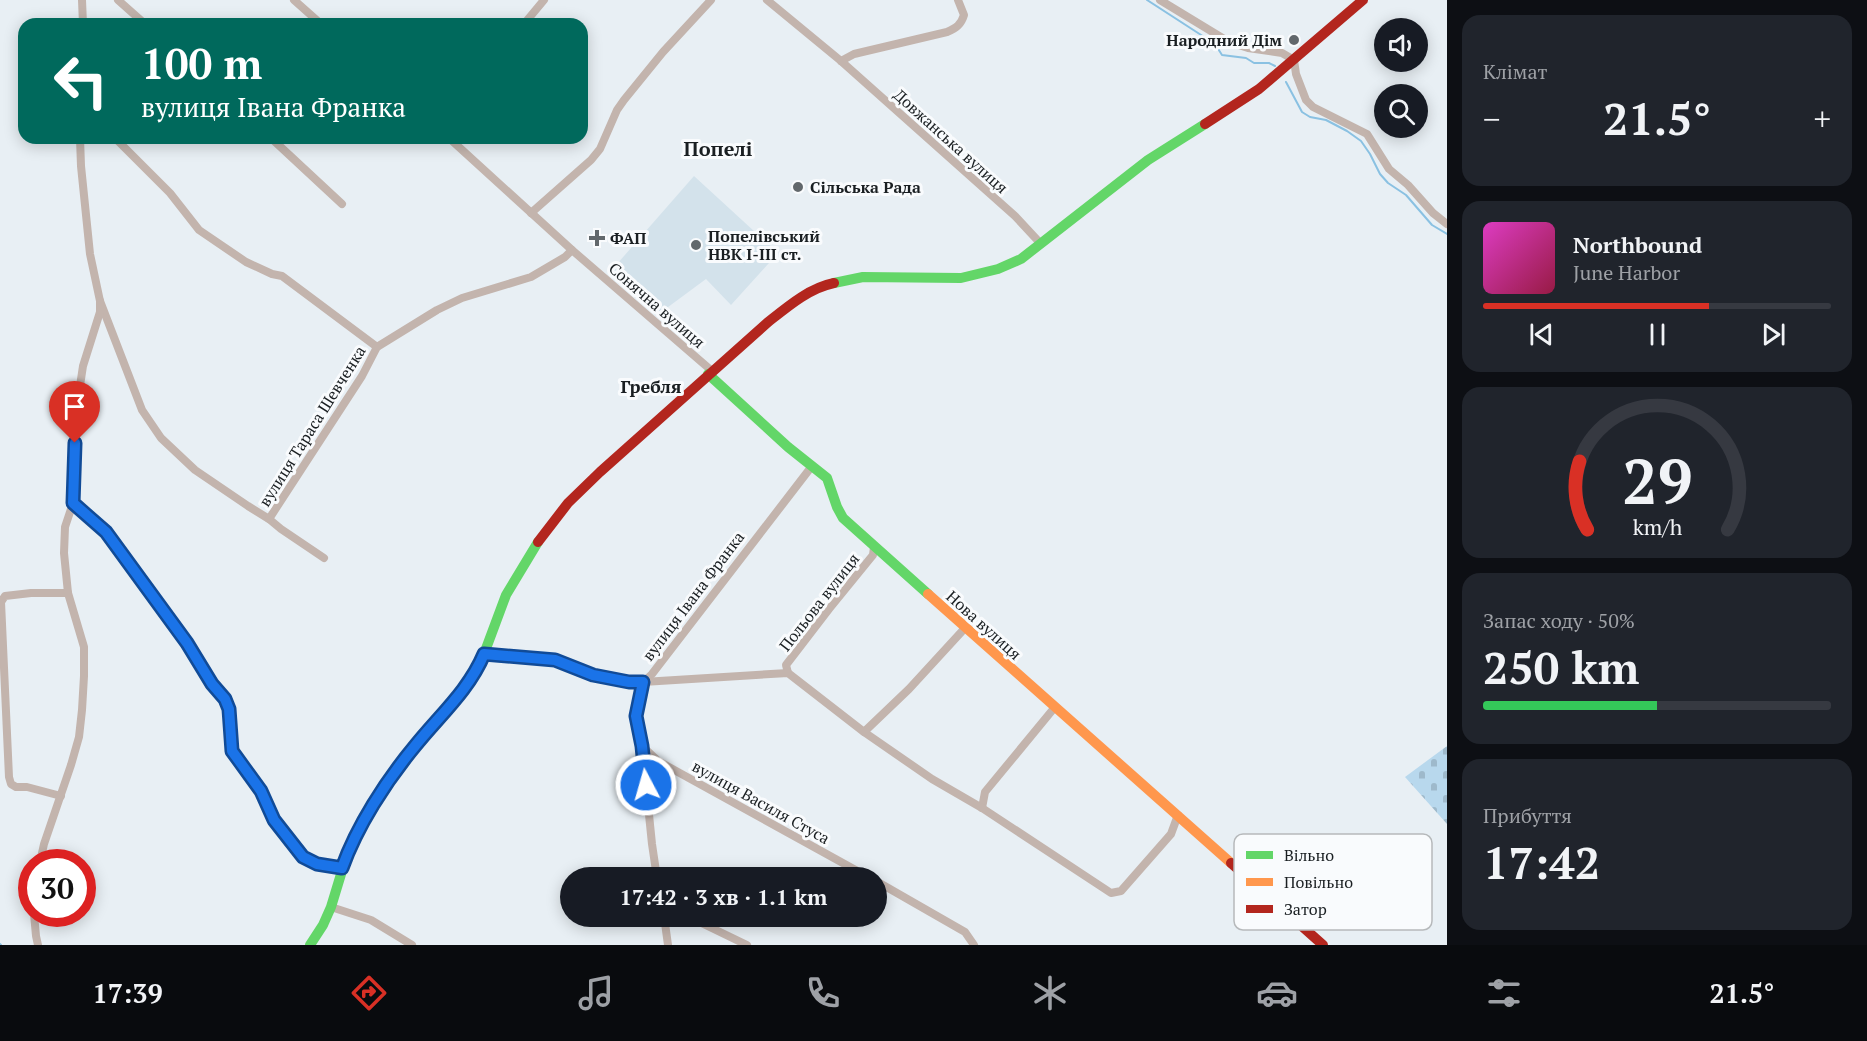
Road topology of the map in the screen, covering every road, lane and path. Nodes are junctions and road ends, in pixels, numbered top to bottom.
1 (81, 0) edge
2 (118, 0) edge
3 (294, 0) edge
4 (544, 0) edge
5 (711, 0) edge
6 (767, 0) edge
7 (958, 0) edge
8 (1160, 0) edge
9 (1363, 0) edge
10 (82, 18) edge
11 (139, 18) edge
12 (314, 18) edge
13 (529, 18) edge
14 (1294, 60) junction
15 (841, 61) junction
16 (80, 144) edge
17 (120, 144) edge
18 (278, 144) edge
19 (456, 144) edge
20 (342, 204) dead end
21 (531, 213) junction
22 (1447, 224) edge
23 (1041, 244) junction
24 (572, 250) junction
25 (100, 301) junction
26 (377, 347) junction
27 (710, 373) junction
28 (812, 466) junction
29 (73, 503) junction
30 (269, 519) junction
31 (874, 547) junction
32 (324, 558) dead end
33 (68, 593) junction
34 (965, 628) junction
35 (484, 654) junction
36 (785, 670) junction
37 (643, 682) junction
38 (1055, 707) junction
39 (864, 732) junction
40 (642, 746) junction
41 (61, 796) junction
42 (982, 807) junction
43 (1178, 815) junction
44 (43, 849) edge
45 (1234, 865) edge
46 (655, 867) edge
47 (850, 867) edge
48 (342, 868) junction
49 (887, 887) edge
50 (331, 907) junction
51 (35, 927) edge
52 (666, 927) edge
53 (710, 927) edge
54 (1306, 930) edge
55 (38, 945) edge
56 (310, 945) edge
57 (412, 945) edge
58 (668, 945) edge
59 (747, 945) edge
60 (974, 945) edge
61 (1323, 945) edge

1 - 10 street
2 - 11 street
3 - 12 street
4 - 13 street
5 - 21 street
6 - 15 street, Довжанська вулиця
7 - 15 street
8 - 14 street
9 - 14 main road
14 - 22 street
14 - 23 main road
15 - 23 street, Довжанська вулиця
16 - 25 street, вулиця Тараса Шевченка
17 - 26 street, вулиця Тараса Шевченка
18 - 20 street
19 - 21 street, Сонячна вулиця
21 - 24 street, Сонячна вулиця
23 - 27 main road
24 - 26 street, вулиця Тараса Шевченка
24 - 27 street, Сонячна вулиця
25 - 29 street
25 - 30 street, вулиця Тараса Шевченка
26 - 30 street, вулиця Тараса Шевченка
27 - 28 main road, Нова вулиця
27 - 35 main road
28 - 31 main road, Нова вулиця
28 - 37 street, вулиця Івана Франка
29 - 33 street
29 - 48 street
30 - 32 street, вулиця Тараса Шевченка
31 - 34 main road, Нова вулиця
31 - 36 street, Польова вулиця
33 - 41 street
33 - 41 street
34 - 38 main road, Нова вулиця
34 - 39 street
35 - 37 street, вулиця Івана Франка
35 - 48 main road
36 - 37 street, Польова вулиця
36 - 39 street, Польова вулиця
37 - 40 street
38 - 42 street
38 - 43 main road, Нова вулиця
39 - 42 street, Польова вулиця
40 - 46 street
40 - 47 street, вулиця Василя Стуса
41 - 44 street
42 - 43 street, Польова вулиця
43 - 45 main road, Нова вулиця
48 - 50 main road
49 - 60 street
50 - 56 main road
50 - 57 street
51 - 55 street
52 - 58 street
53 - 59 street
54 - 61 main road, Нова вулиця

